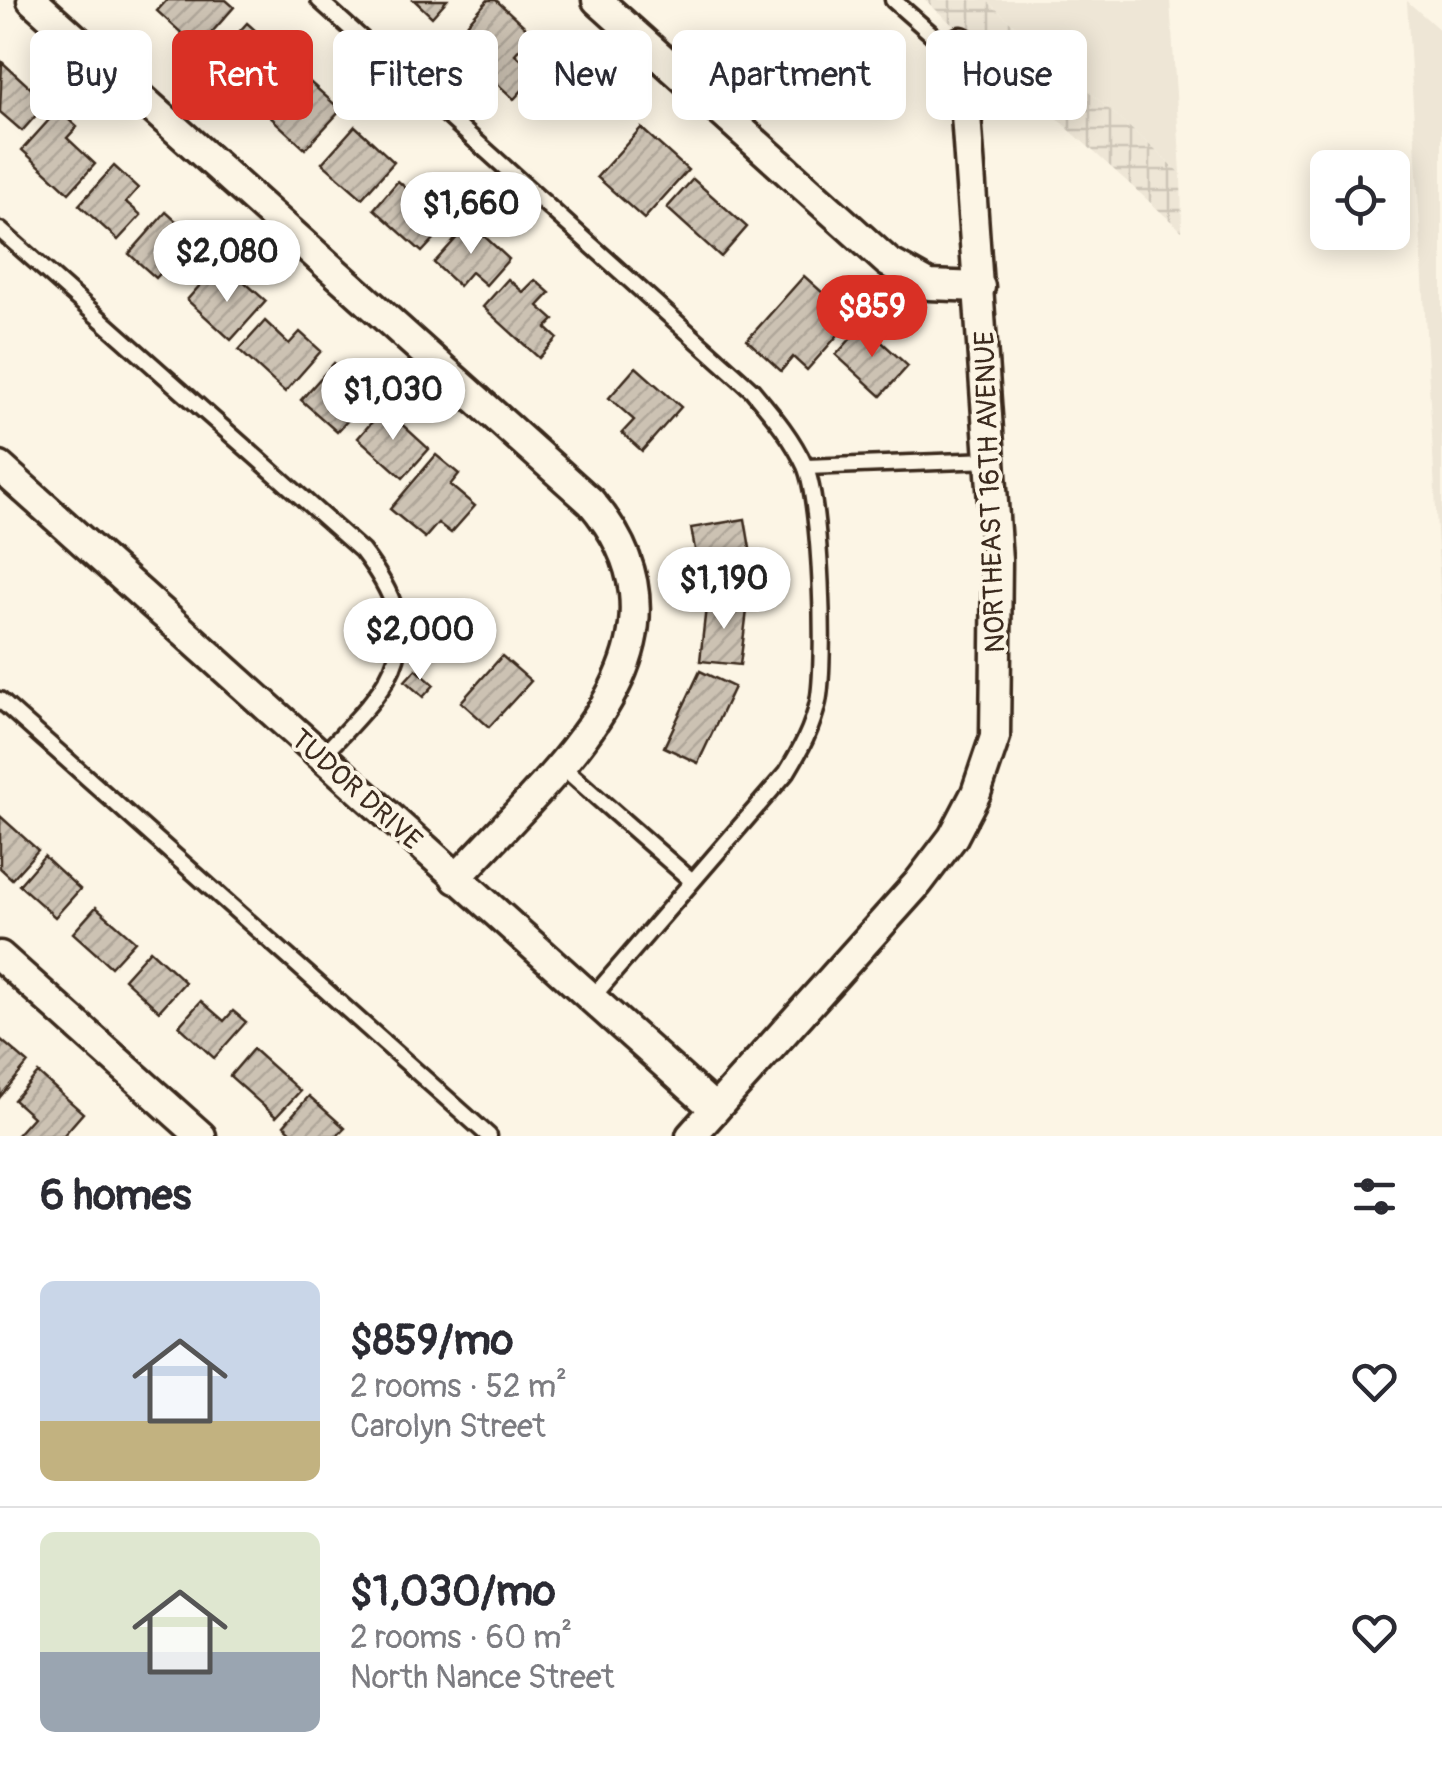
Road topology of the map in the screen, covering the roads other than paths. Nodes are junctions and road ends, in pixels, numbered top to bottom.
1 (32, 0) edge
2 (319, 0) edge
3 (598, 0) edge
4 (893, 0) edge
5 (933, 30) edge
6 (967, 120) edge
7 (0, 230) edge
8 (980, 287) junction
9 (991, 460) junction
10 (0, 467) edge
11 (806, 468) junction
12 (0, 700) edge
13 (321, 756) junction
14 (558, 764) junction
15 (456, 880) junction
16 (692, 882) junction
17 (0, 956) edge
18 (592, 999) junction
19 (715, 1110) junction
20 (200, 1136) edge
21 (489, 1136) edge
22 (691, 1136) edge

1 - 14 street
2 - 11 lane
3 - 8 street
4 - 5 lane
6 - 8 street, NORTHEAST 16TH AVENUE
7 - 13 lane
8 - 9 street, NORTHEAST 16TH AVENUE
9 - 11 lane
9 - 19 street, NORTHEAST 16TH AVENUE
10 - 13 street, TUDOR DRIVE
11 - 16 lane
12 - 21 lane
13 - 15 street, TUDOR DRIVE
14 - 15 street
14 - 16 lane
15 - 18 street, TUDOR DRIVE
16 - 18 lane
17 - 20 street
18 - 19 street, TUDOR DRIVE
19 - 22 street, NORTHEAST 16TH AVENUE

